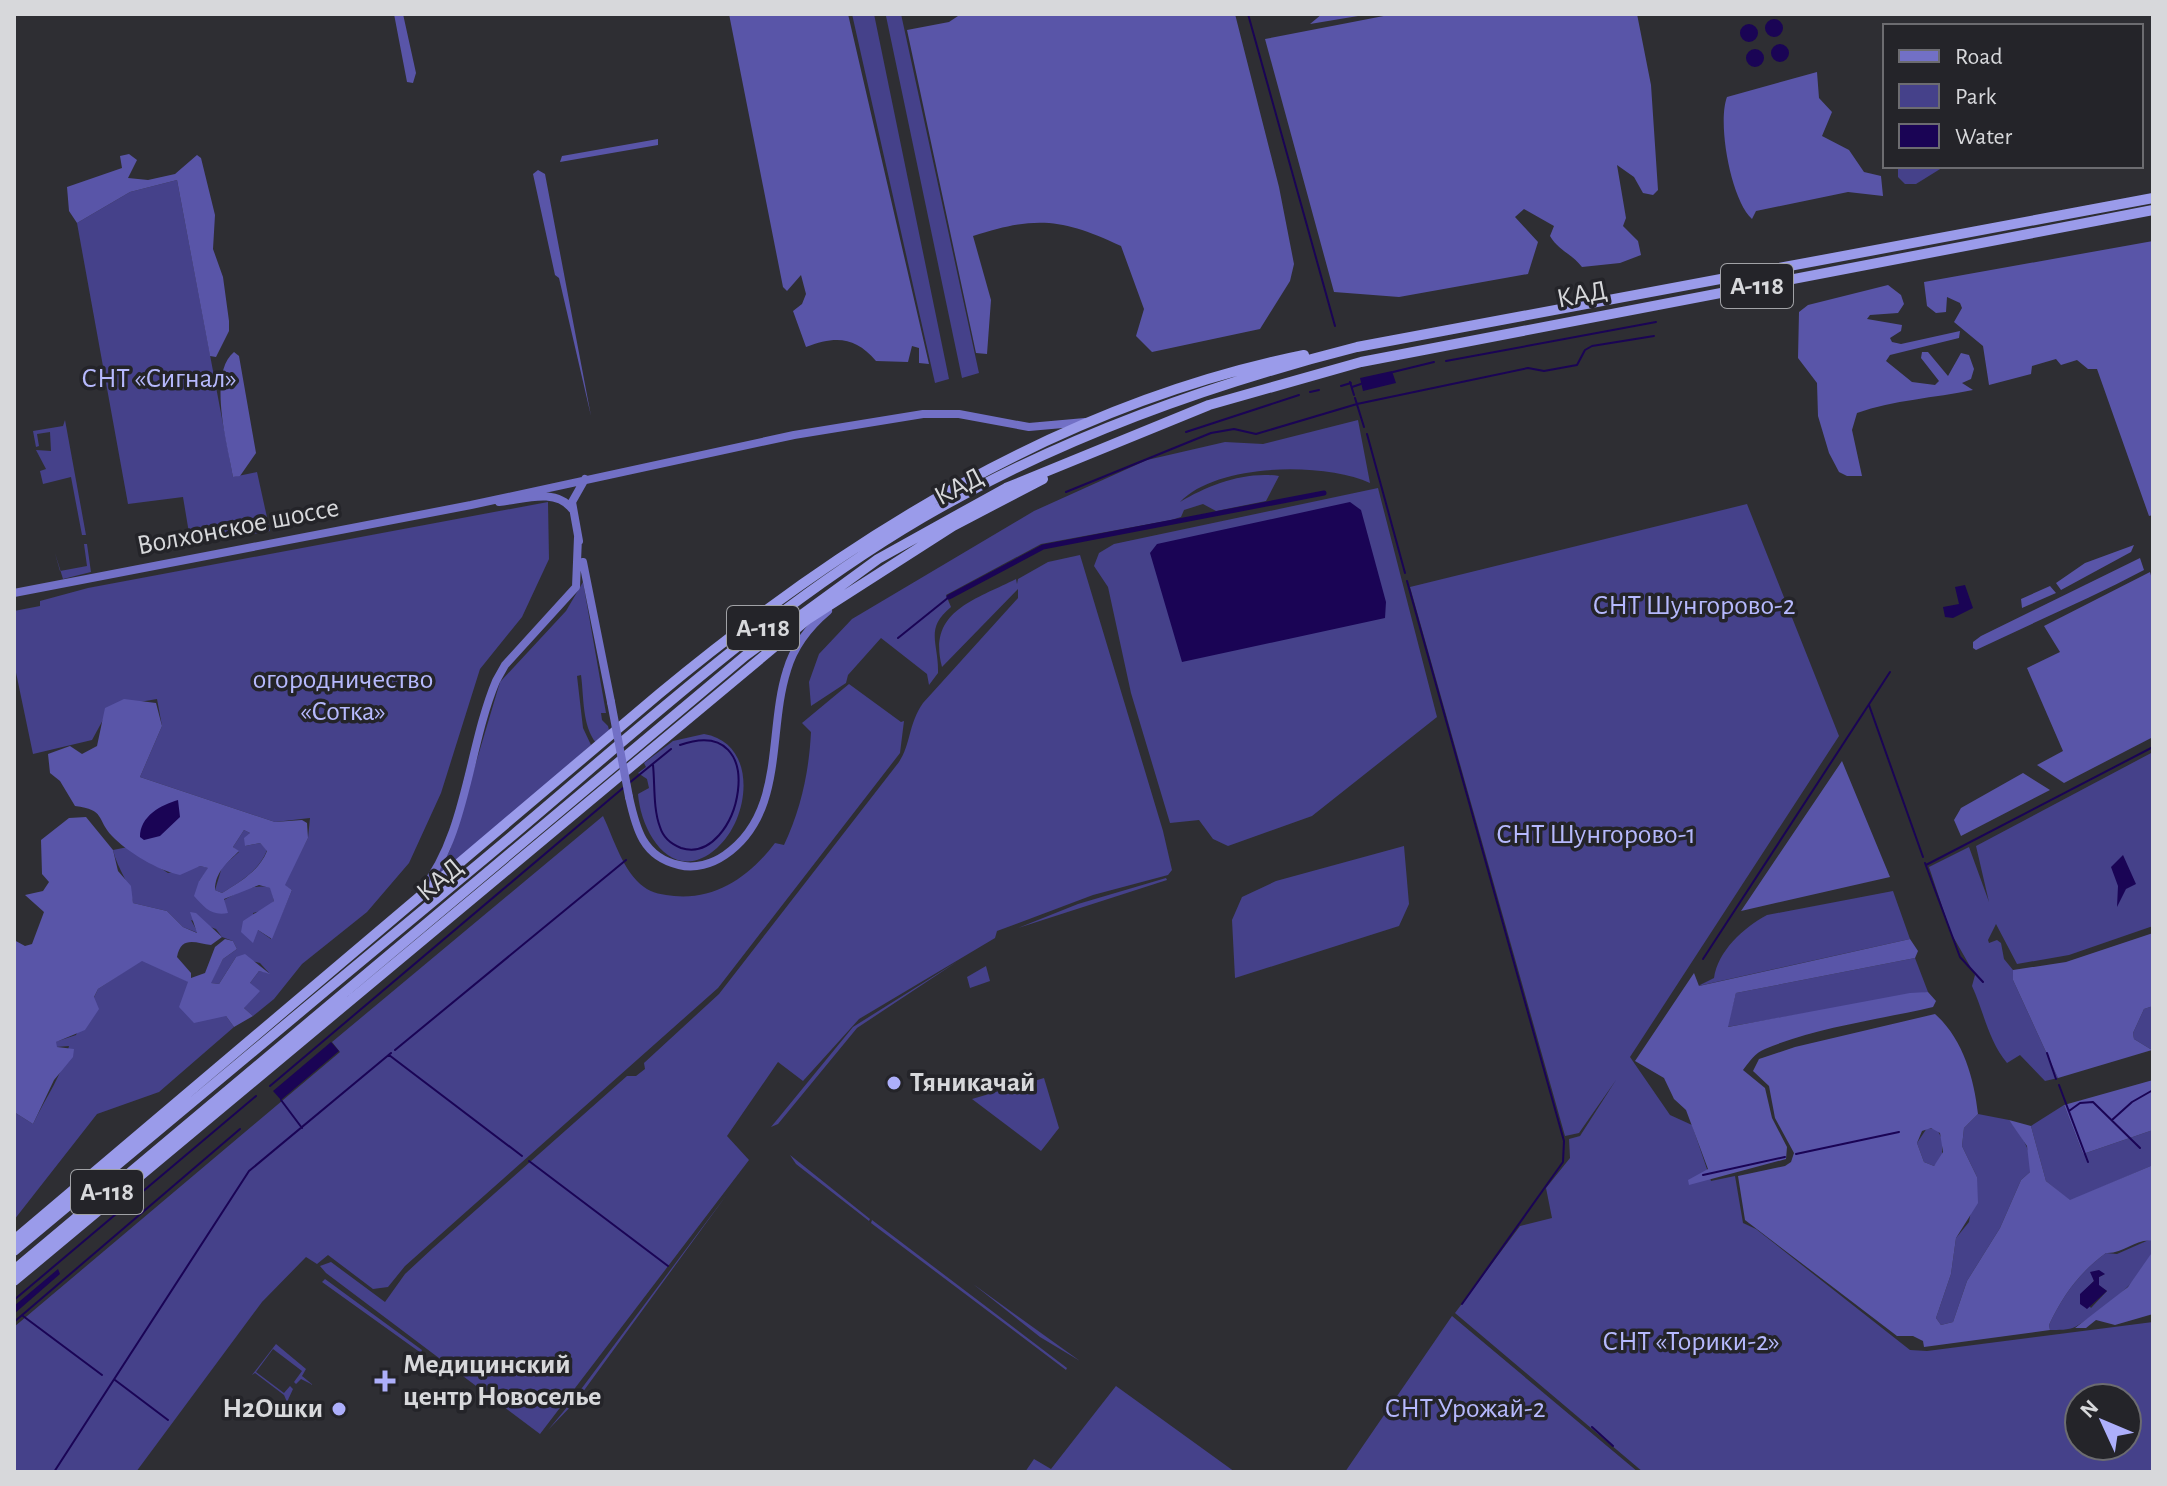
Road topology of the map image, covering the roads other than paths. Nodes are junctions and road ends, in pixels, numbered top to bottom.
1 (2153, 198) edge
2 (2153, 210) edge
3 (1357, 347) junction
4 (1097, 420) junction
5 (1112, 443) junction
6 (585, 479) junction
7 (471, 505) junction
8 (572, 510) junction
9 (578, 537) junction
10 (858, 585) junction
11 (14, 593) edge
12 (393, 920) junction
13 (330, 1018) junction
14 (255, 1068) junction
15 (151, 1135) junction
16 (67, 1195) junction
17 (14, 1240) edge
18 (14, 1251) edge
19 (14, 1270) edge
20 (14, 1281) edge

1 - 3 highway, КАД / А-118
2 - 5 highway, КАД / А-118
3 - 4 highway
3 - 15 highway, КАД / А-118
4 - 6 main road, Волхонское шоссе
4 - 12 highway
5 - 10 highway
5 - 14 highway, КАД / А-118
6 - 7 main road, Волхонское шоссе
6 - 8 main road
7 - 8 main road, Волхонское шоссе
7 - 11 main road, Волхонское шоссе
8 - 9 main road
9 - 10 main road, bridge
9 - 12 main road
10 - 13 highway
12 - 16 highway
13 - 14 highway
13 - 20 highway
14 - 19 highway, КАД / А-118
15 - 16 highway
15 - 18 highway, КАД / А-118
16 - 17 highway

